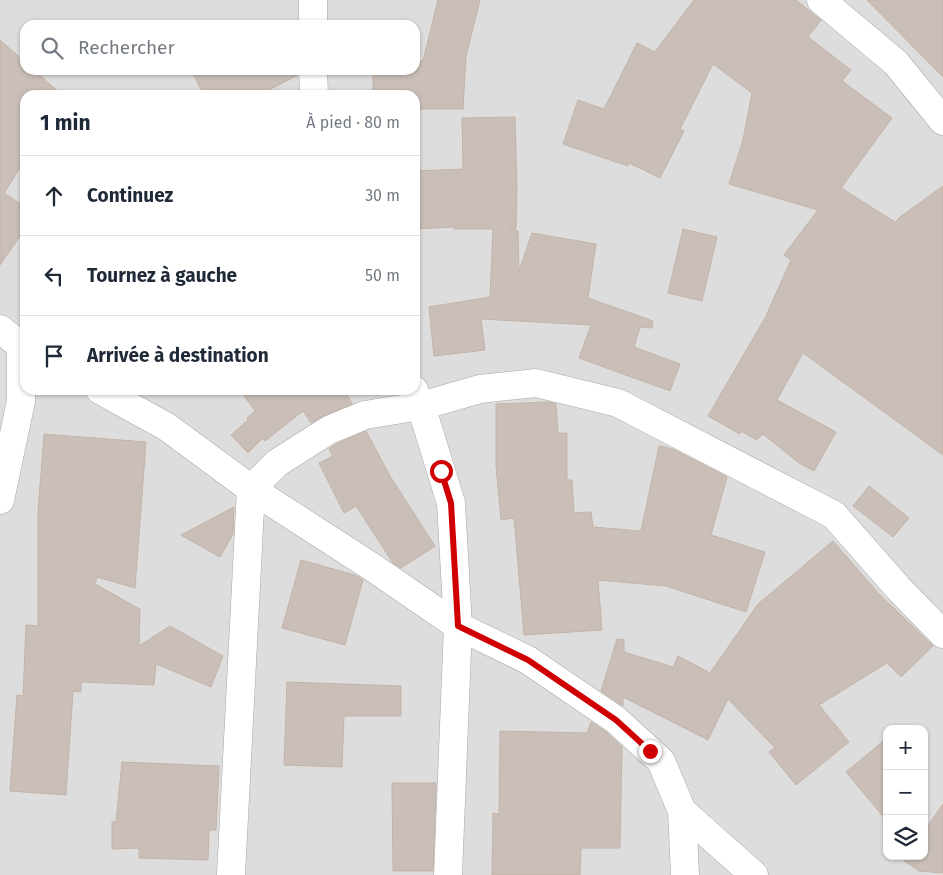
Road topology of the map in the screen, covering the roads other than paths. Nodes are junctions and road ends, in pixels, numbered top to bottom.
1 (312, 0) edge
2 (821, 0) edge
3 (313, 20) edge
4 (313, 75) edge
5 (314, 90) edge
6 (943, 120) edge
7 (0, 329) edge
8 (20, 342) edge
9 (21, 395) edge
10 (109, 395) edge
11 (417, 398) edge
12 (251, 489) junction
13 (0, 500) edge
14 (458, 626) junction
15 (943, 634) edge
16 (682, 811) junction
17 (231, 875) edge
18 (448, 875) edge
19 (685, 875) edge
20 (754, 875) edge

1 - 3 street
2 - 6 street
4 - 5 street
7 - 8 street
9 - 13 street
10 - 12 street
11 - 12 street
11 - 14 street
11 - 15 street
12 - 14 street
12 - 17 street
14 - 16 street
14 - 18 street
16 - 19 street
16 - 20 street

